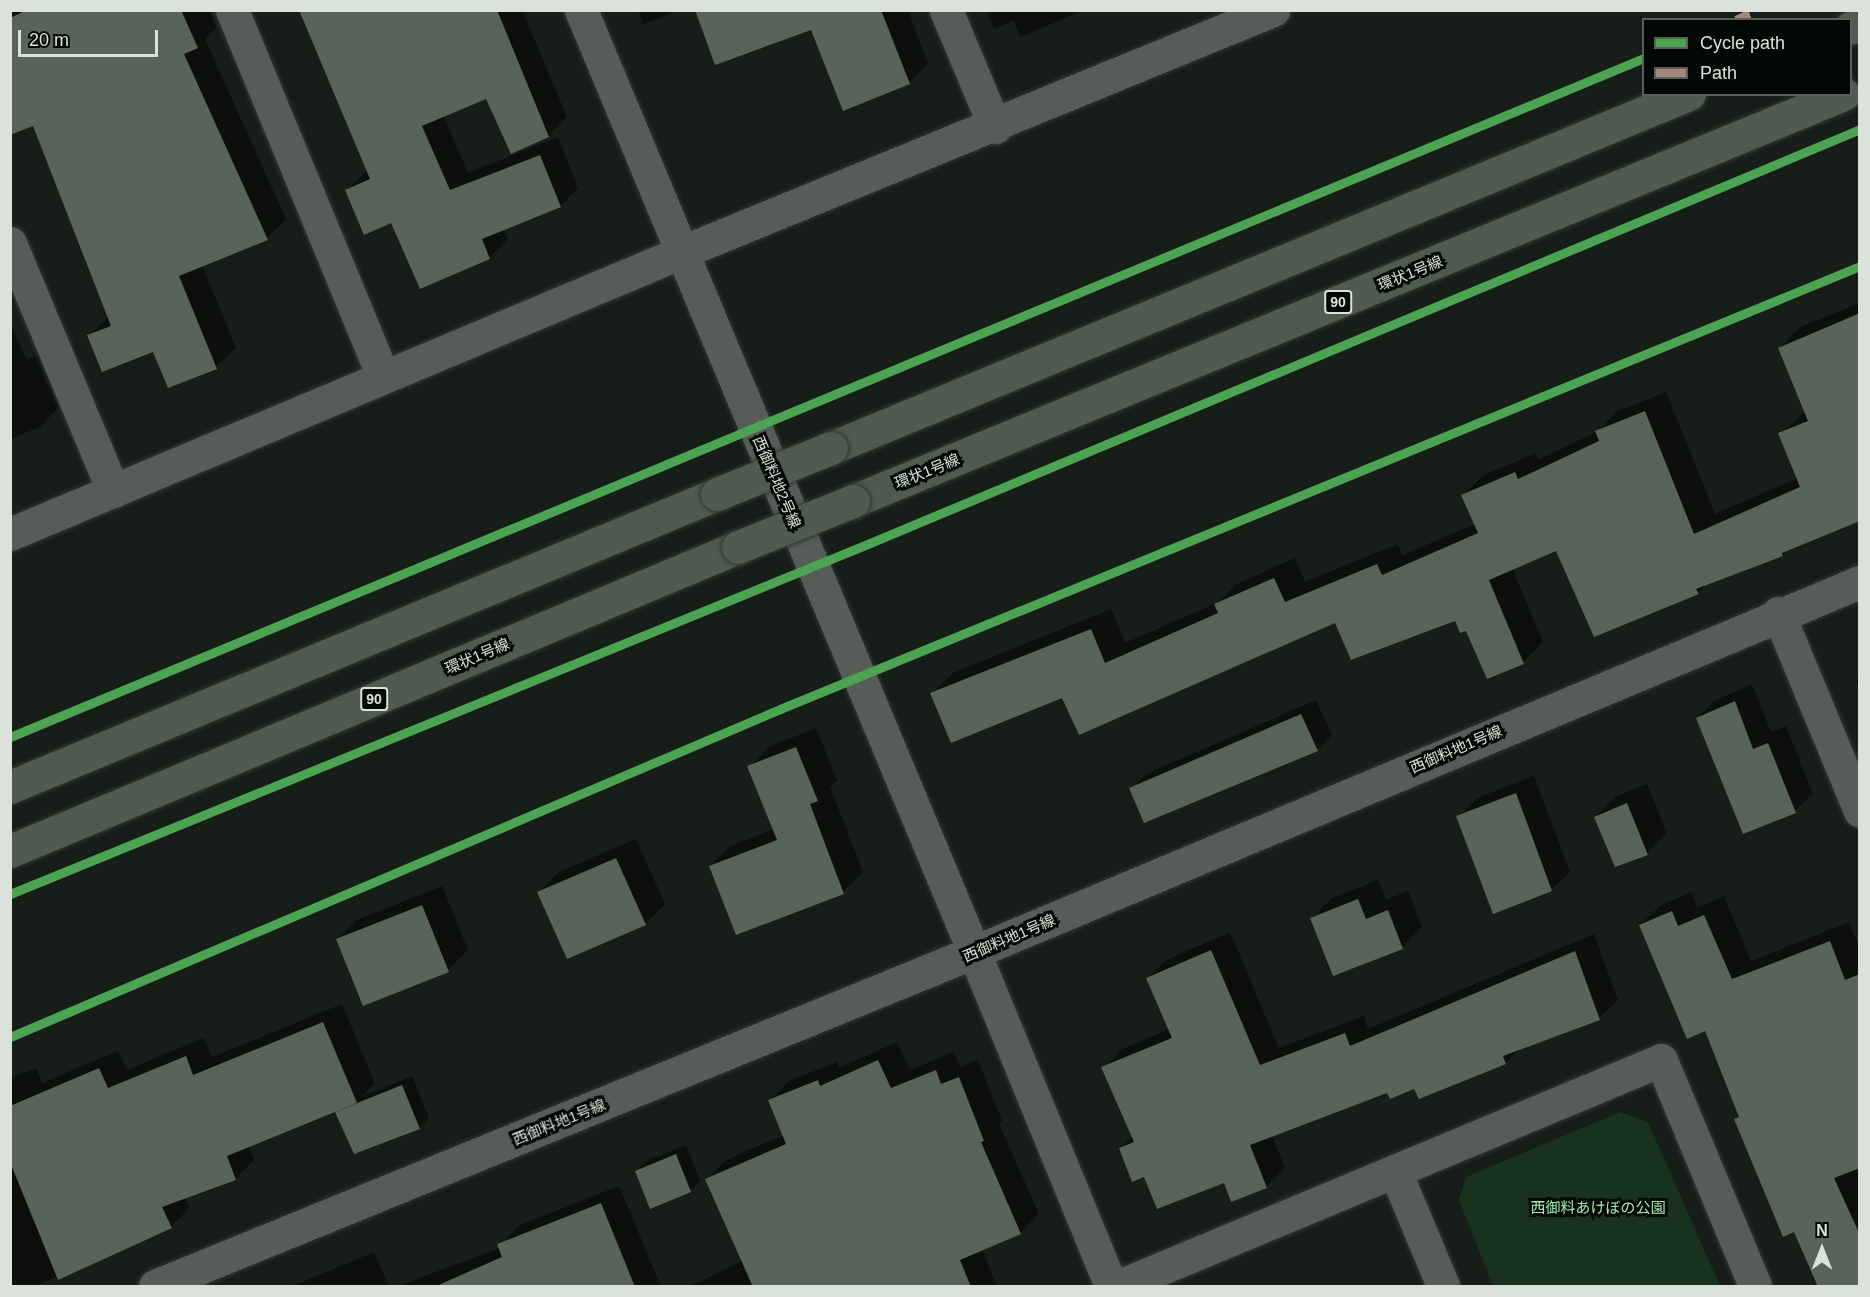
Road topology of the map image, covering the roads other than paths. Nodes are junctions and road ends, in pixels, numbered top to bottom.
1 (232, 10) edge
2 (581, 10) edge
3 (946, 10) edge
4 (1274, 10) edge
5 (1852, 21) edge
6 (1860, 39) edge
7 (1684, 96) edge
8 (1839, 97) edge
9 (995, 127) junction
10 (10, 243) edge
11 (682, 252) junction
12 (383, 376) junction
13 (113, 490) junction
14 (10, 534) edge
15 (1860, 582) edge
16 (1778, 613) junction
17 (10, 787) edge
18 (1860, 811) edge
19 (10, 850) edge
20 (974, 952) junction
21 (1395, 1171) junction
22 (155, 1287) edge
23 (1111, 1287) edge
24 (1119, 1287) edge
25 (1443, 1287) edge
26 (1755, 1287) edge

1 - 12 street
2 - 11 street, 西御料地2号線
3 - 9 street
4 - 9 street
5 - 6 street
7 - 17 main road, bridge
8 - 19 main road, 環状1号線 / 90, bridge
9 - 11 street
10 - 13 street
11 - 12 street
11 - 20 street, 西御料地2号線
12 - 13 street
13 - 14 street
15 - 16 street, 西御料地1号線
16 - 18 street
16 - 20 street, 西御料地1号線
20 - 22 street, 西御料地1号線
20 - 23 street, 西御料地2号線
21 - 24 street
21 - 25 street
21 - 26 street

